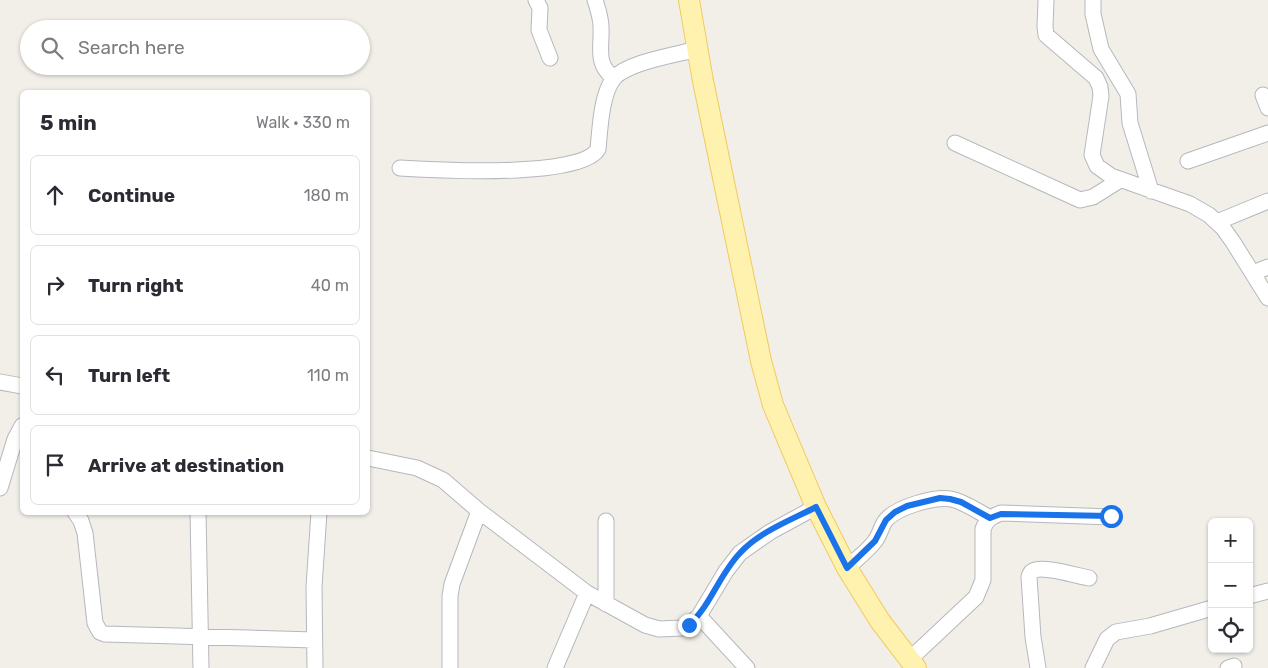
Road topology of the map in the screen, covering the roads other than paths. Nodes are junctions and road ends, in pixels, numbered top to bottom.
1 (536, 0) edge
2 (595, 0) edge
3 (689, 0) edge
4 (1046, 0) edge
5 (1093, 0) edge
6 (698, 53) junction
7 (550, 58) dead end
8 (614, 78) junction
9 (1096, 78) junction
10 (1122, 82) junction
11 (1268, 133) edge
12 (955, 143) dead end
13 (1188, 162) dead end
14 (400, 168) dead end
15 (1120, 180) junction
16 (1151, 191) junction
17 (1268, 201) edge
18 (1217, 222) junction
19 (1268, 267) edge
20 (1253, 274) junction
21 (1268, 298) edge
22 (0, 382) edge
23 (20, 386) edge
24 (20, 430) edge
25 (370, 458) edge
26 (0, 488) edge
27 (816, 507) junction
28 (480, 511) junction
29 (77, 515) edge
30 (198, 515) edge
31 (319, 515) edge
32 (1111, 516) dead end
33 (990, 518) junction
34 (606, 521) dead end
35 (847, 568) junction
36 (1089, 578) dead end
37 (1268, 590) edge
38 (587, 593) junction
39 (1253, 595) edge
40 (606, 604) junction
41 (1208, 609) edge
42 (699, 616) junction
43 (200, 636) junction
44 (314, 640) junction
45 (913, 663) edge
46 (201, 668) edge
47 (315, 668) edge
48 (450, 668) edge
49 (555, 668) edge
50 (747, 668) edge
51 (1038, 668) edge
52 (1093, 668) edge

1 - 7 street
2 - 8 street
3 - 6 main road
4 - 9 street
5 - 10 street
6 - 8 street
6 - 27 main road
8 - 14 street
9 - 10 street
9 - 15 street
10 - 16 street
11 - 13 street
12 - 15 street
15 - 16 street
16 - 18 street
17 - 18 street
18 - 20 street
19 - 20 street
20 - 21 street
22 - 23 street
24 - 26 street
25 - 28 street
27 - 35 main road
27 - 42 street
28 - 38 street
28 - 48 street
29 - 43 street
30 - 43 street
31 - 44 street
32 - 33 street
33 - 35 street
33 - 45 street
34 - 40 street
35 - 45 main road
36 - 51 street
37 - 39 street
38 - 40 street
38 - 49 street
40 - 42 street
41 - 52 street
42 - 50 street
43 - 44 street
43 - 46 street
44 - 47 street

